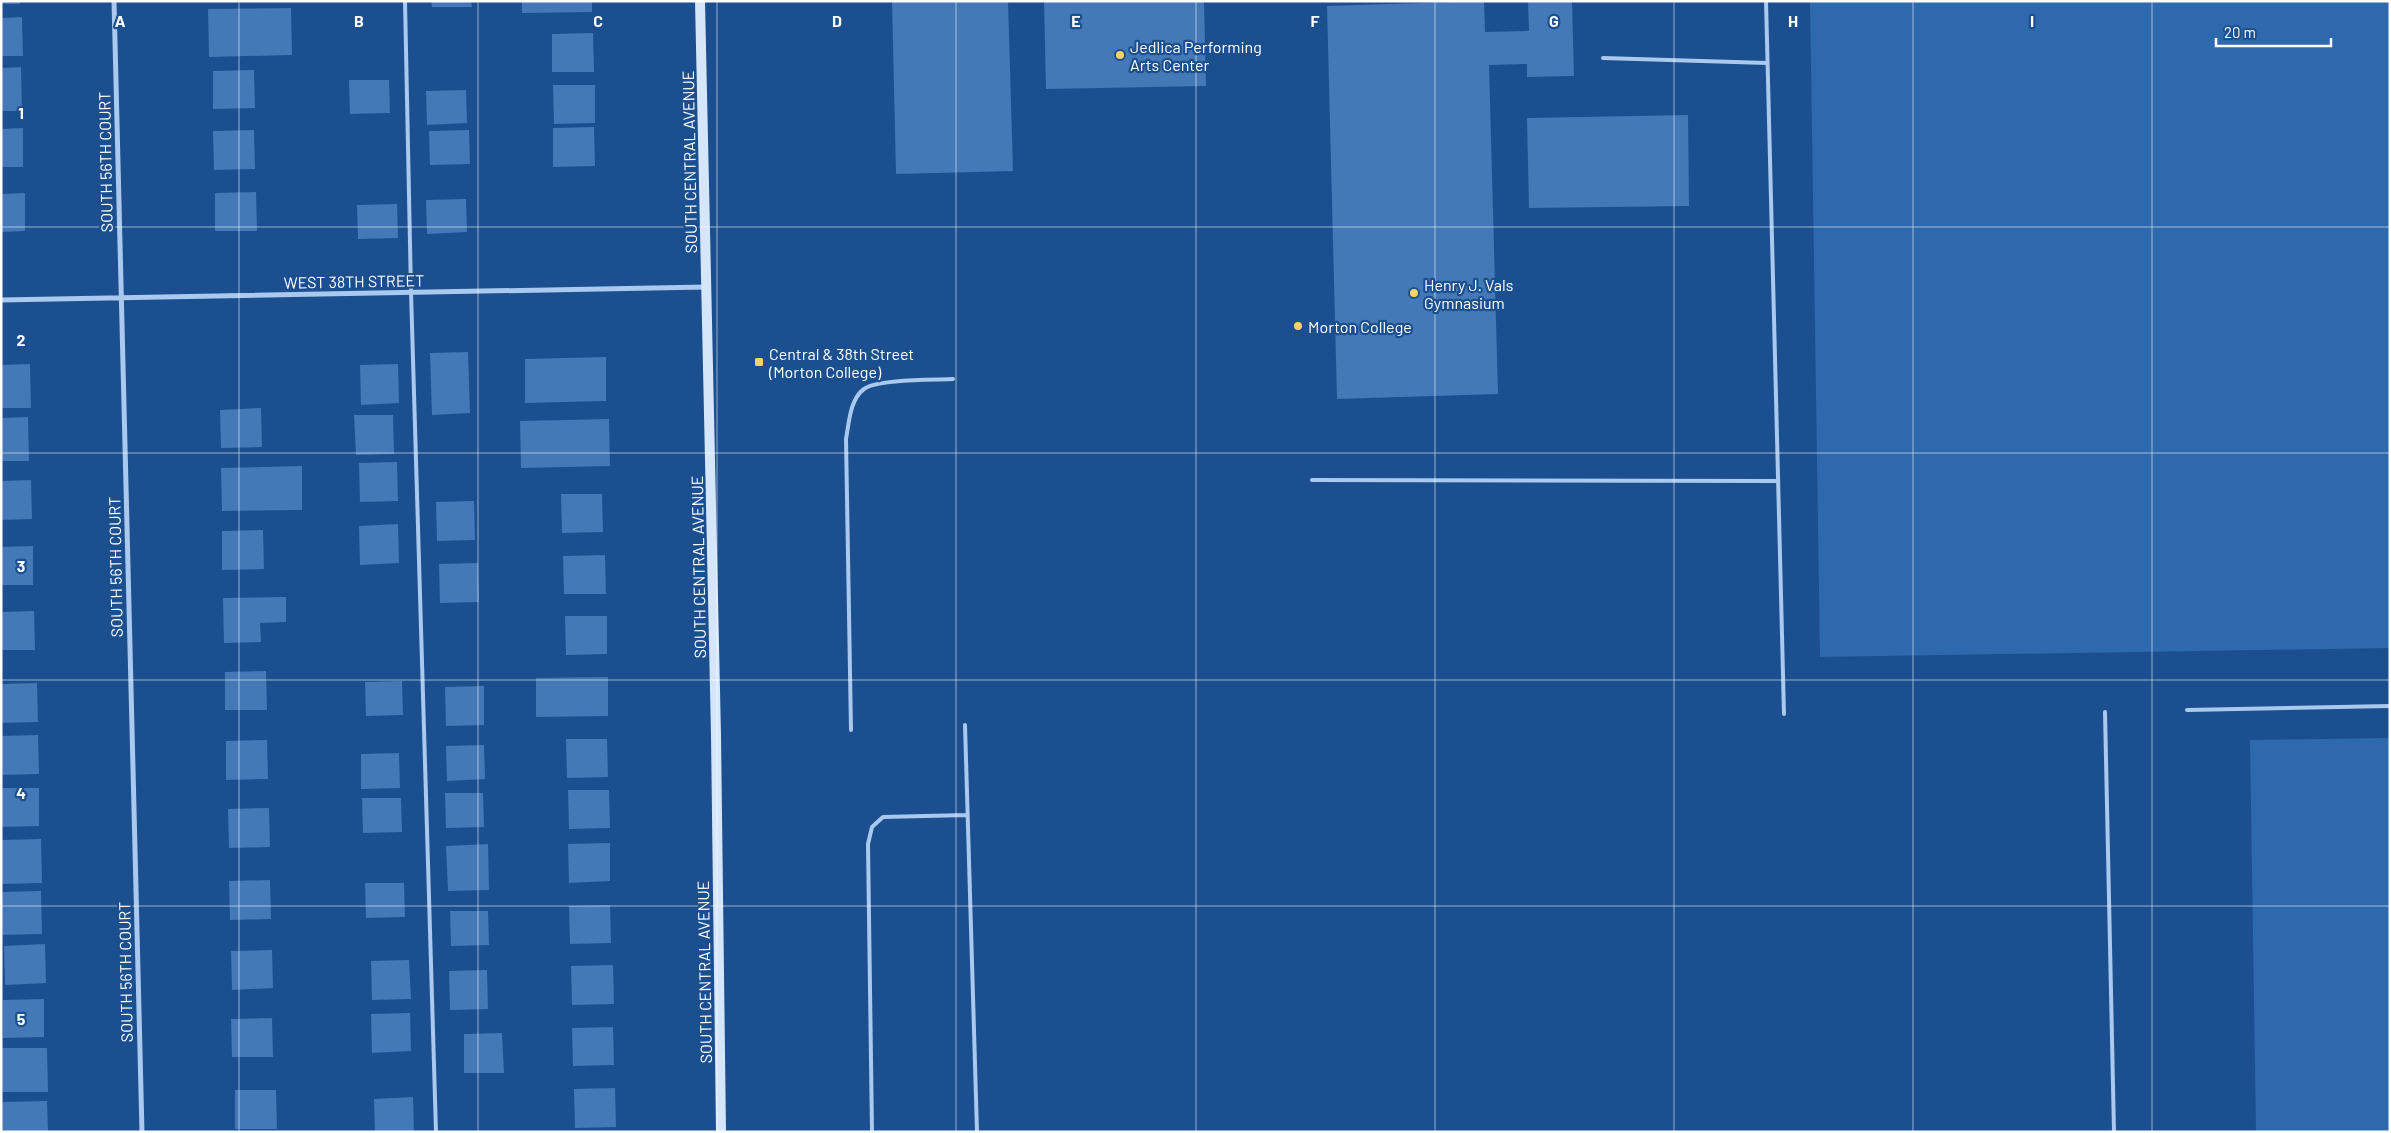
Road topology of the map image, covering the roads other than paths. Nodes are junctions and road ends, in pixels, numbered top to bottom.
1 (114, 1) edge
2 (405, 1) edge
3 (700, 1) edge
4 (1766, 1) edge
5 (1603, 58) dead end
6 (1767, 63) junction
7 (707, 287) junction
8 (411, 292) junction
9 (120, 298) junction
10 (1, 300) edge
11 (953, 379) dead end
12 (1312, 480) dead end
13 (1778, 481) junction
14 (2390, 706) edge
15 (2187, 710) dead end
16 (2105, 712) dead end
17 (1784, 714) dead end
18 (965, 724) dead end
19 (851, 730) dead end
20 (967, 815) junction
21 (142, 1132) edge
22 (436, 1132) edge
23 (721, 1132) edge
24 (872, 1132) edge
25 (977, 1132) edge
26 (2114, 1132) edge

1 - 9 street, SOUTH 56TH COURT
2 - 8 lane
3 - 7 main road, SOUTH CENTRAL AVENUE
4 - 6 lane
5 - 6 lane
6 - 13 lane
7 - 8 street, WEST 38TH STREET
7 - 23 main road, SOUTH CENTRAL AVENUE
8 - 9 street, WEST 38TH STREET
8 - 22 lane
9 - 10 street, WEST 38TH STREET
9 - 21 street, SOUTH 56TH COURT
11 - 19 lane
12 - 13 lane
13 - 17 lane
14 - 15 lane
16 - 26 lane
18 - 20 lane
20 - 24 lane
20 - 25 lane

